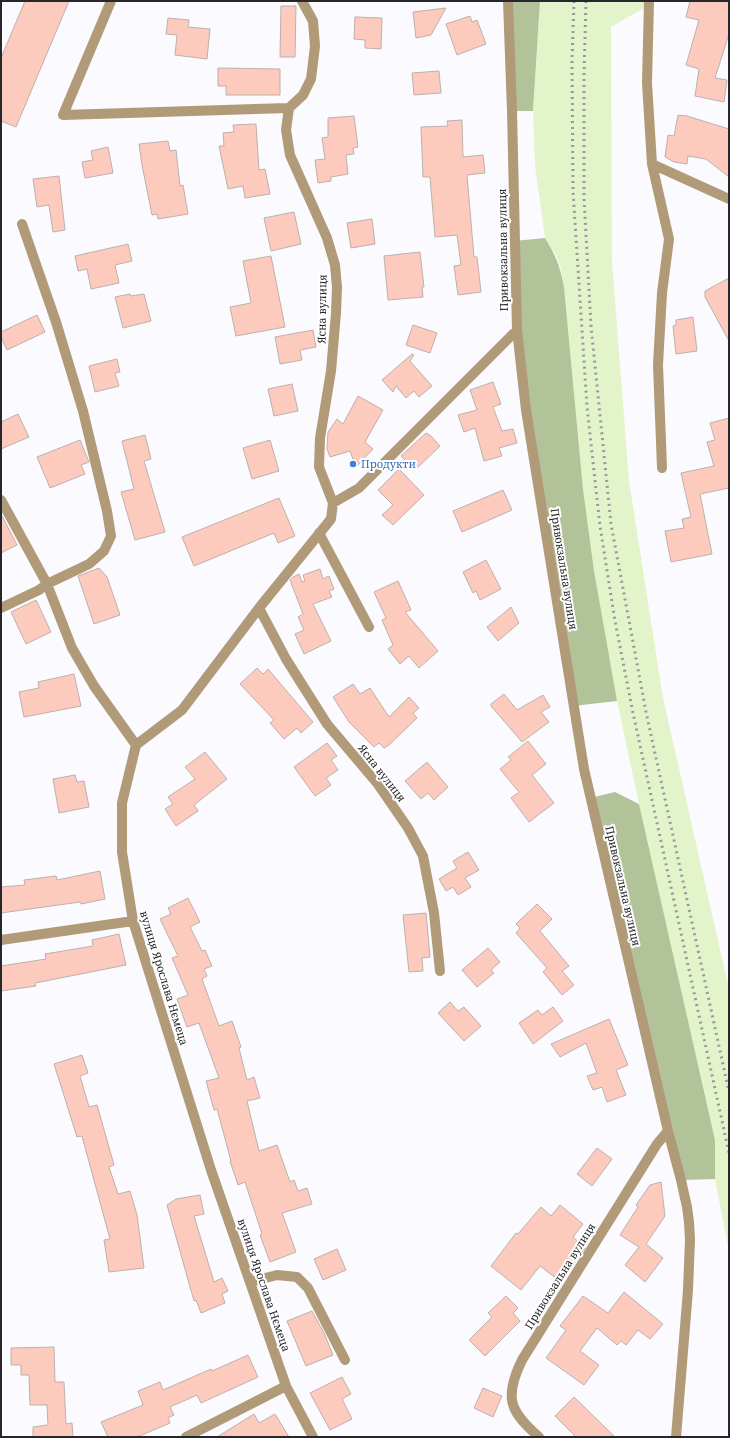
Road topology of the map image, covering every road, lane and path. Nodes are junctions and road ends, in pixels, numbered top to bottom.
1 (112, 1) edge
2 (302, 1) edge
3 (508, 1) edge
4 (649, 1) edge
5 (290, 108) junction
6 (652, 164) junction
7 (729, 199) edge
8 (22, 224) dead end
9 (517, 330) junction
10 (662, 468) dead end
11 (1, 500) edge
12 (334, 503) junction
13 (319, 533) junction
14 (47, 584) junction
15 (1, 608) edge
16 (259, 608) junction
17 (369, 627) dead end
18 (136, 745) junction
19 (133, 921) junction
20 (1, 940) edge
21 (440, 971) dead end
22 (668, 1131) junction
23 (250, 1282) junction
24 (345, 1360) dead end
25 (286, 1386) junction
26 (186, 1437) edge
27 (313, 1437) edge
28 (539, 1437) edge
29 (676, 1437) edge

1 - 5 street
2 - 5 street
3 - 9 street, Привокзальна вулиця
4 - 6 street
5 - 12 street, Ясна вулиця
6 - 7 street
6 - 10 street
8 - 14 street
9 - 12 street
9 - 22 street, Привокзальна вулиця
11 - 14 street
12 - 13 street
13 - 16 street
13 - 17 street
14 - 15 street
14 - 18 street
16 - 18 street
16 - 21 street, Ясна вулиця
18 - 19 street, вулиця Ярослава Нємеца
19 - 20 street
19 - 23 street, вулиця Ярослава Нємеца
22 - 28 street, Привокзальна вулиця
22 - 29 street, Привокзальна вулиця
23 - 24 street
23 - 25 street, вулиця Ярослава Нємеца
25 - 26 street
25 - 27 street, вулиця Ярослава Нємеца

